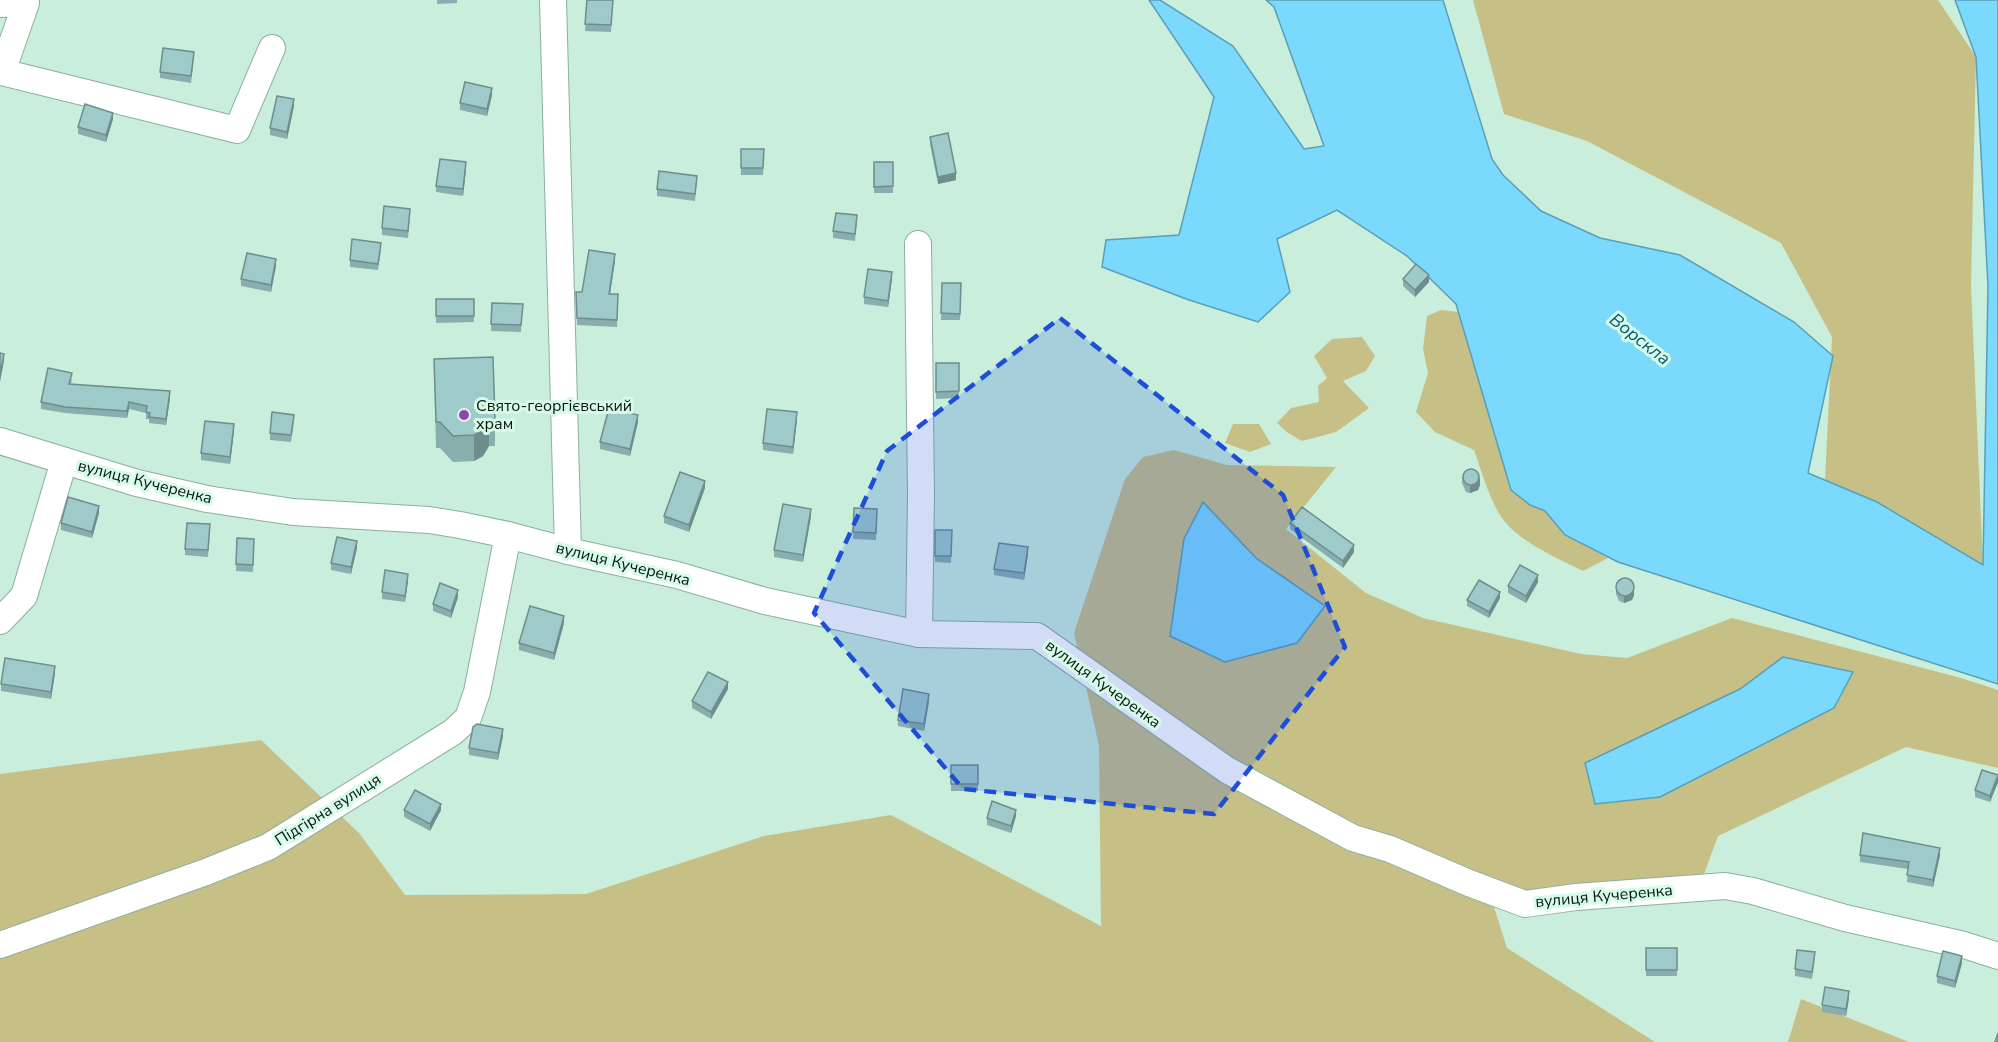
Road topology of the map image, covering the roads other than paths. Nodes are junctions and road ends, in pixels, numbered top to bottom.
1 (553, 0) edge
2 (26, 2) edge
3 (0, 4) edge
4 (272, 48) dead end
5 (918, 244) dead end
6 (0, 441) edge
7 (64, 461) junction
8 (508, 535) junction
9 (568, 551) junction
10 (0, 621) edge
11 (919, 634) junction
12 (0, 945) edge
13 (1998, 956) edge

1 - 9 street
2 - 3 street
2 - 4 street
5 - 11 street
6 - 7 street, вулиця Кучеренка
7 - 8 street, вулиця Кучеренка
7 - 10 street
8 - 9 street, вулиця Кучеренка
8 - 12 street, Підгірна вулиця
9 - 11 street, вулиця Кучеренка
11 - 13 street, вулиця Кучеренка

